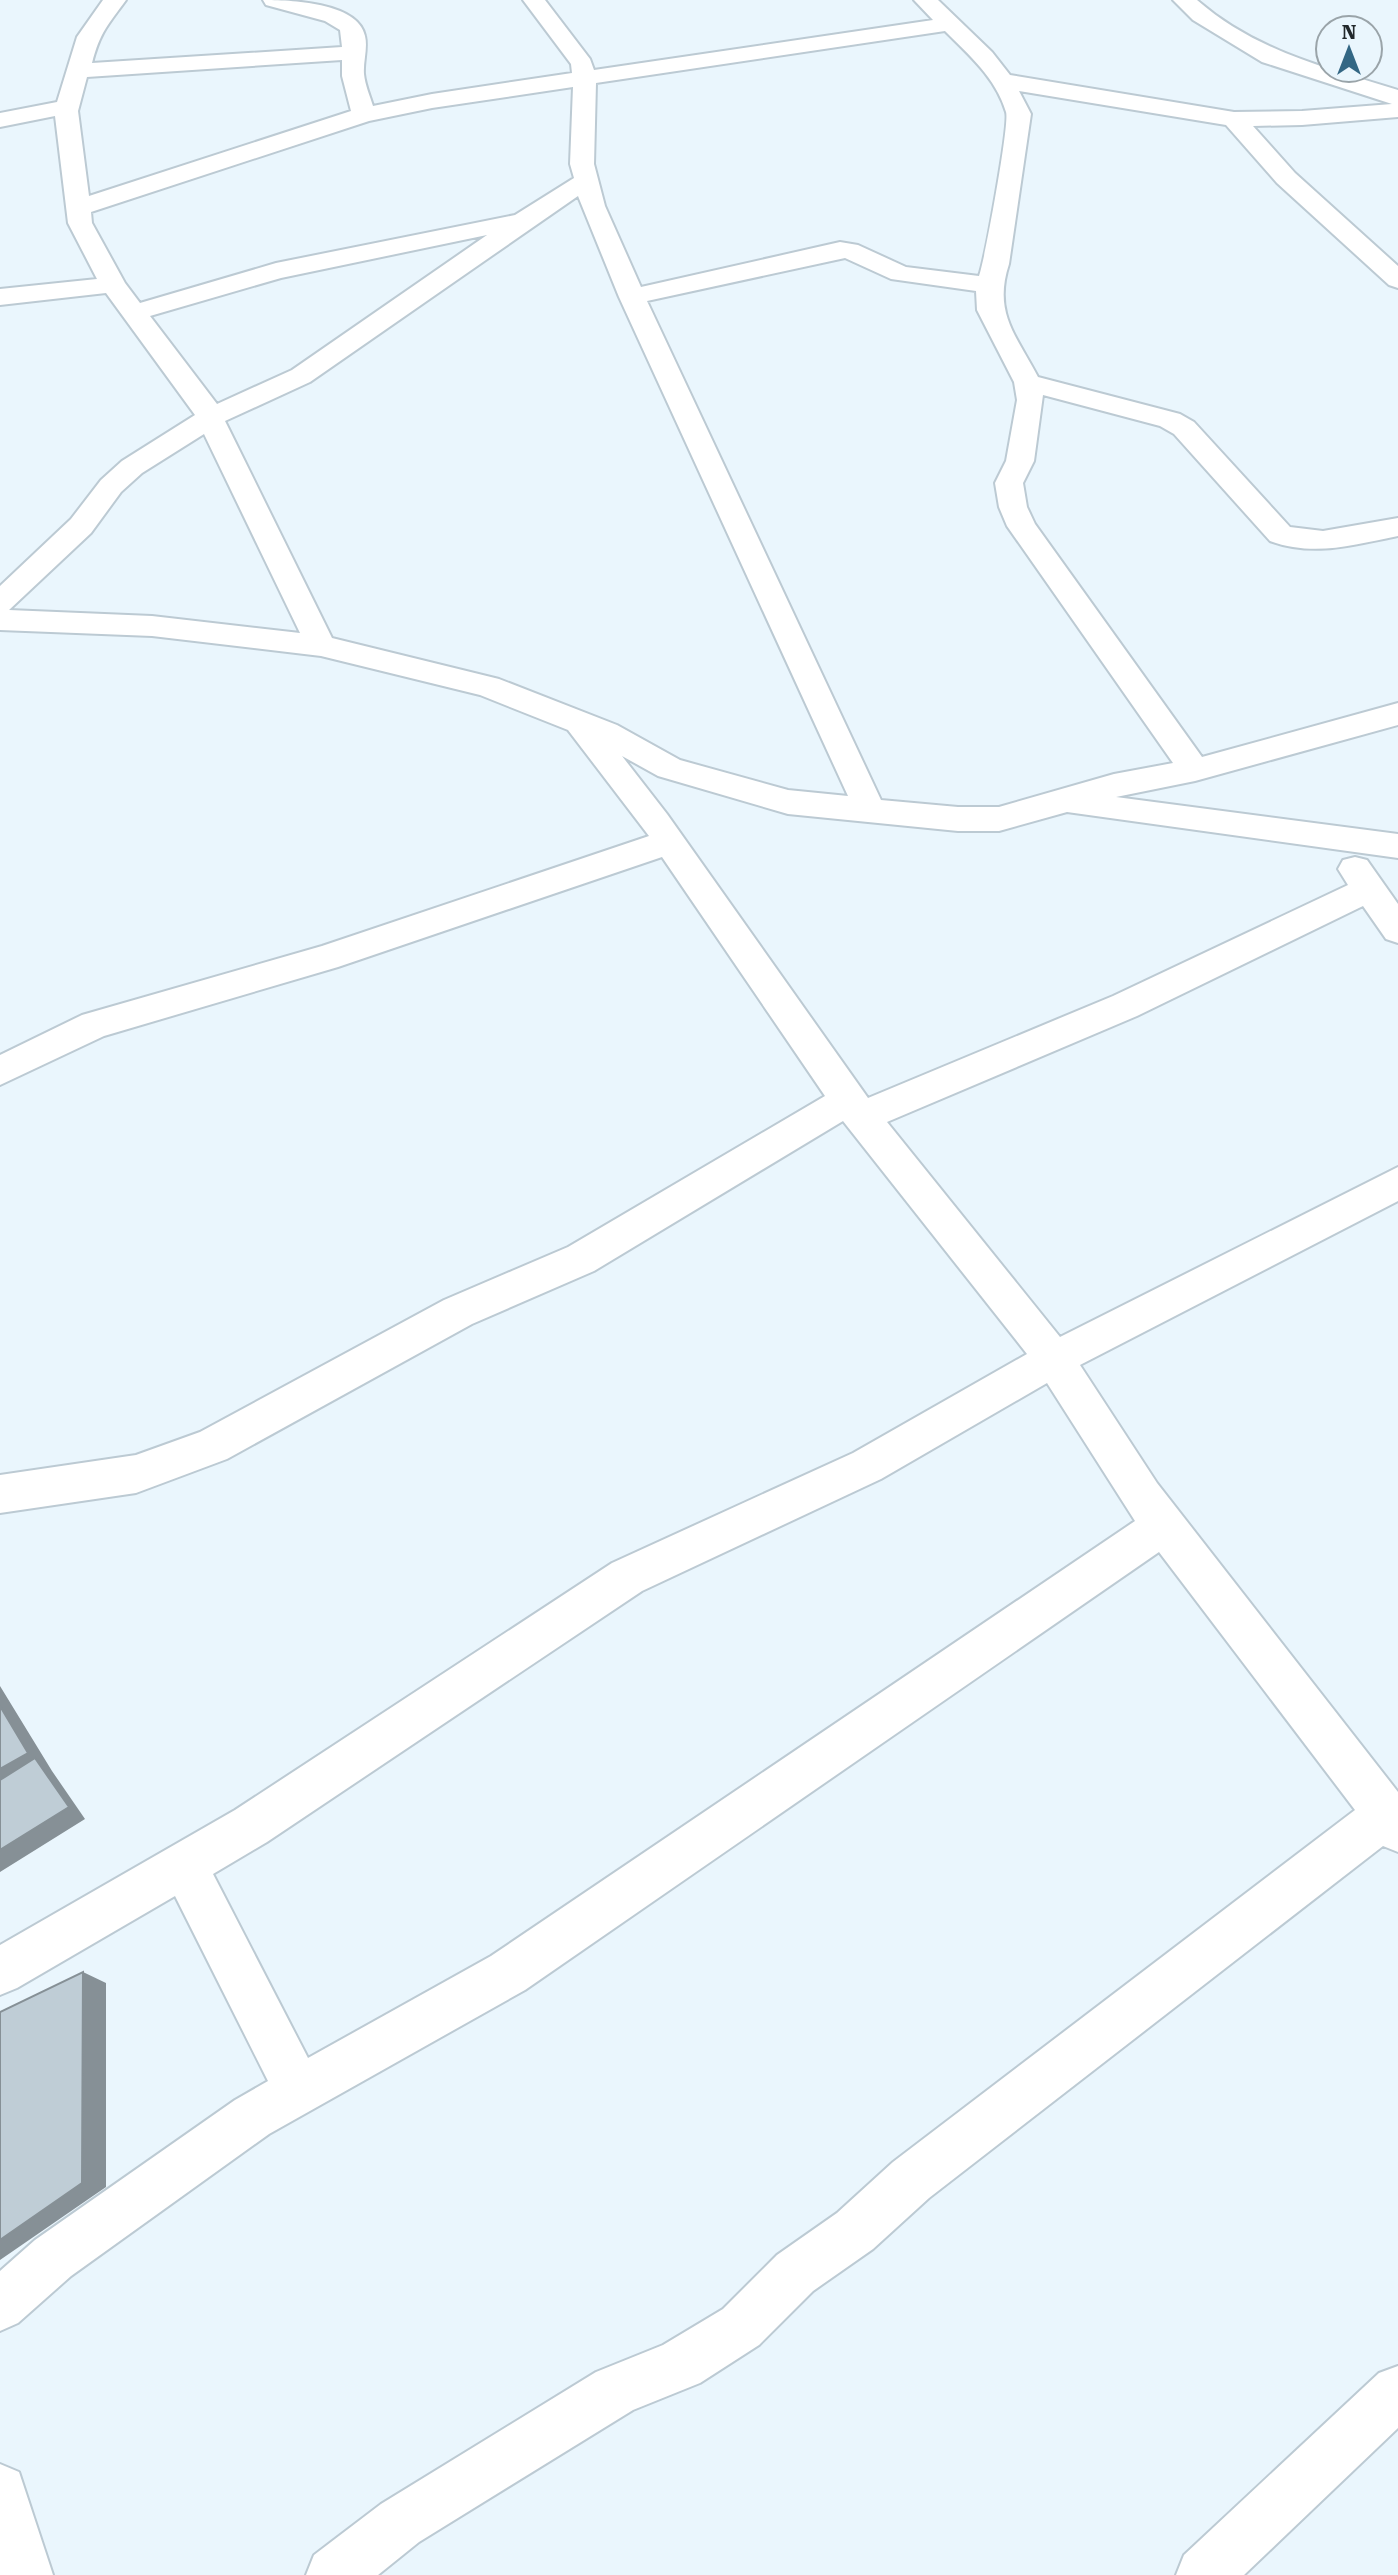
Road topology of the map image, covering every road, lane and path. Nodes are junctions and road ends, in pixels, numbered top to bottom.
1 (114, 0) edge
2 (274, 0) edge
3 (534, 0) edge
4 (925, 0) edge
5 (1184, 0) edge
6 (949, 24) junction
7 (352, 53) junction
8 (78, 71) junction
9 (584, 78) junction
10 (1003, 81) junction
11 (1398, 97) edge
12 (67, 107) junction
13 (1398, 110) edge
14 (364, 115) junction
15 (1234, 118) junction
16 (0, 120) edge
17 (586, 181) junction
18 (78, 208) junction
19 (524, 220) junction
20 (1398, 280) edge
21 (113, 285) junction
22 (989, 285) junction
23 (0, 297) edge
24 (632, 297) junction
25 (134, 313) junction
26 (1027, 382) junction
27 (210, 418) junction
28 (1398, 527) edge
29 (0, 603) edge
30 (0, 620) edge
31 (321, 646) junction
32 (1398, 714) edge
33 (577, 722) junction
34 (1195, 770) junction
35 (1063, 802) junction
36 (870, 810) junction
37 (1334, 838) junction
38 (669, 842) junction
39 (1398, 846) edge
40 (1369, 889) junction
41 (1398, 930) edge
42 (0, 1071) edge
43 (854, 1109) junction
44 (1398, 1183) edge
45 (1054, 1359) junction
46 (0, 1494) edge
47 (1163, 1526) junction
48 (1392, 1822) edge
49 (184, 1865) junction
50 (0, 1971) edge
51 (299, 2091) junction
52 (0, 2305) edge
53 (1398, 2392) edge
54 (0, 2491) edge
55 (26, 2575) edge
56 (334, 2575) edge
57 (1204, 2575) edge

1 - 8 street
2 - 7 street
3 - 9 street
4 - 6 street
5 - 11 street
6 - 9 street
6 - 10 street
7 - 8 street
7 - 14 street
8 - 12 street
9 - 14 street
9 - 17 street
10 - 15 street
10 - 22 street
12 - 16 street
12 - 18 street
13 - 15 street
14 - 18 street
15 - 20 street
17 - 19 street
17 - 24 street
18 - 21 street
19 - 25 street
19 - 27 street
21 - 23 street
21 - 25 street
22 - 24 street
22 - 26 street
24 - 36 street
25 - 27 street
26 - 28 street
26 - 34 street
27 - 29 street
27 - 31 street
30 - 31 street
31 - 33 street
32 - 34 street
33 - 36 street
33 - 38 street
34 - 35 street
35 - 36 street
35 - 37 street
37 - 39 street
37 - 40 street
38 - 42 street
38 - 43 street
40 - 41 street
40 - 43 street
43 - 45 street
43 - 46 street
44 - 45 street
45 - 47 street
45 - 49 street
47 - 48 street
47 - 51 street
48 - 56 street
49 - 50 street
49 - 51 street
51 - 52 street
53 - 57 street
54 - 55 street

